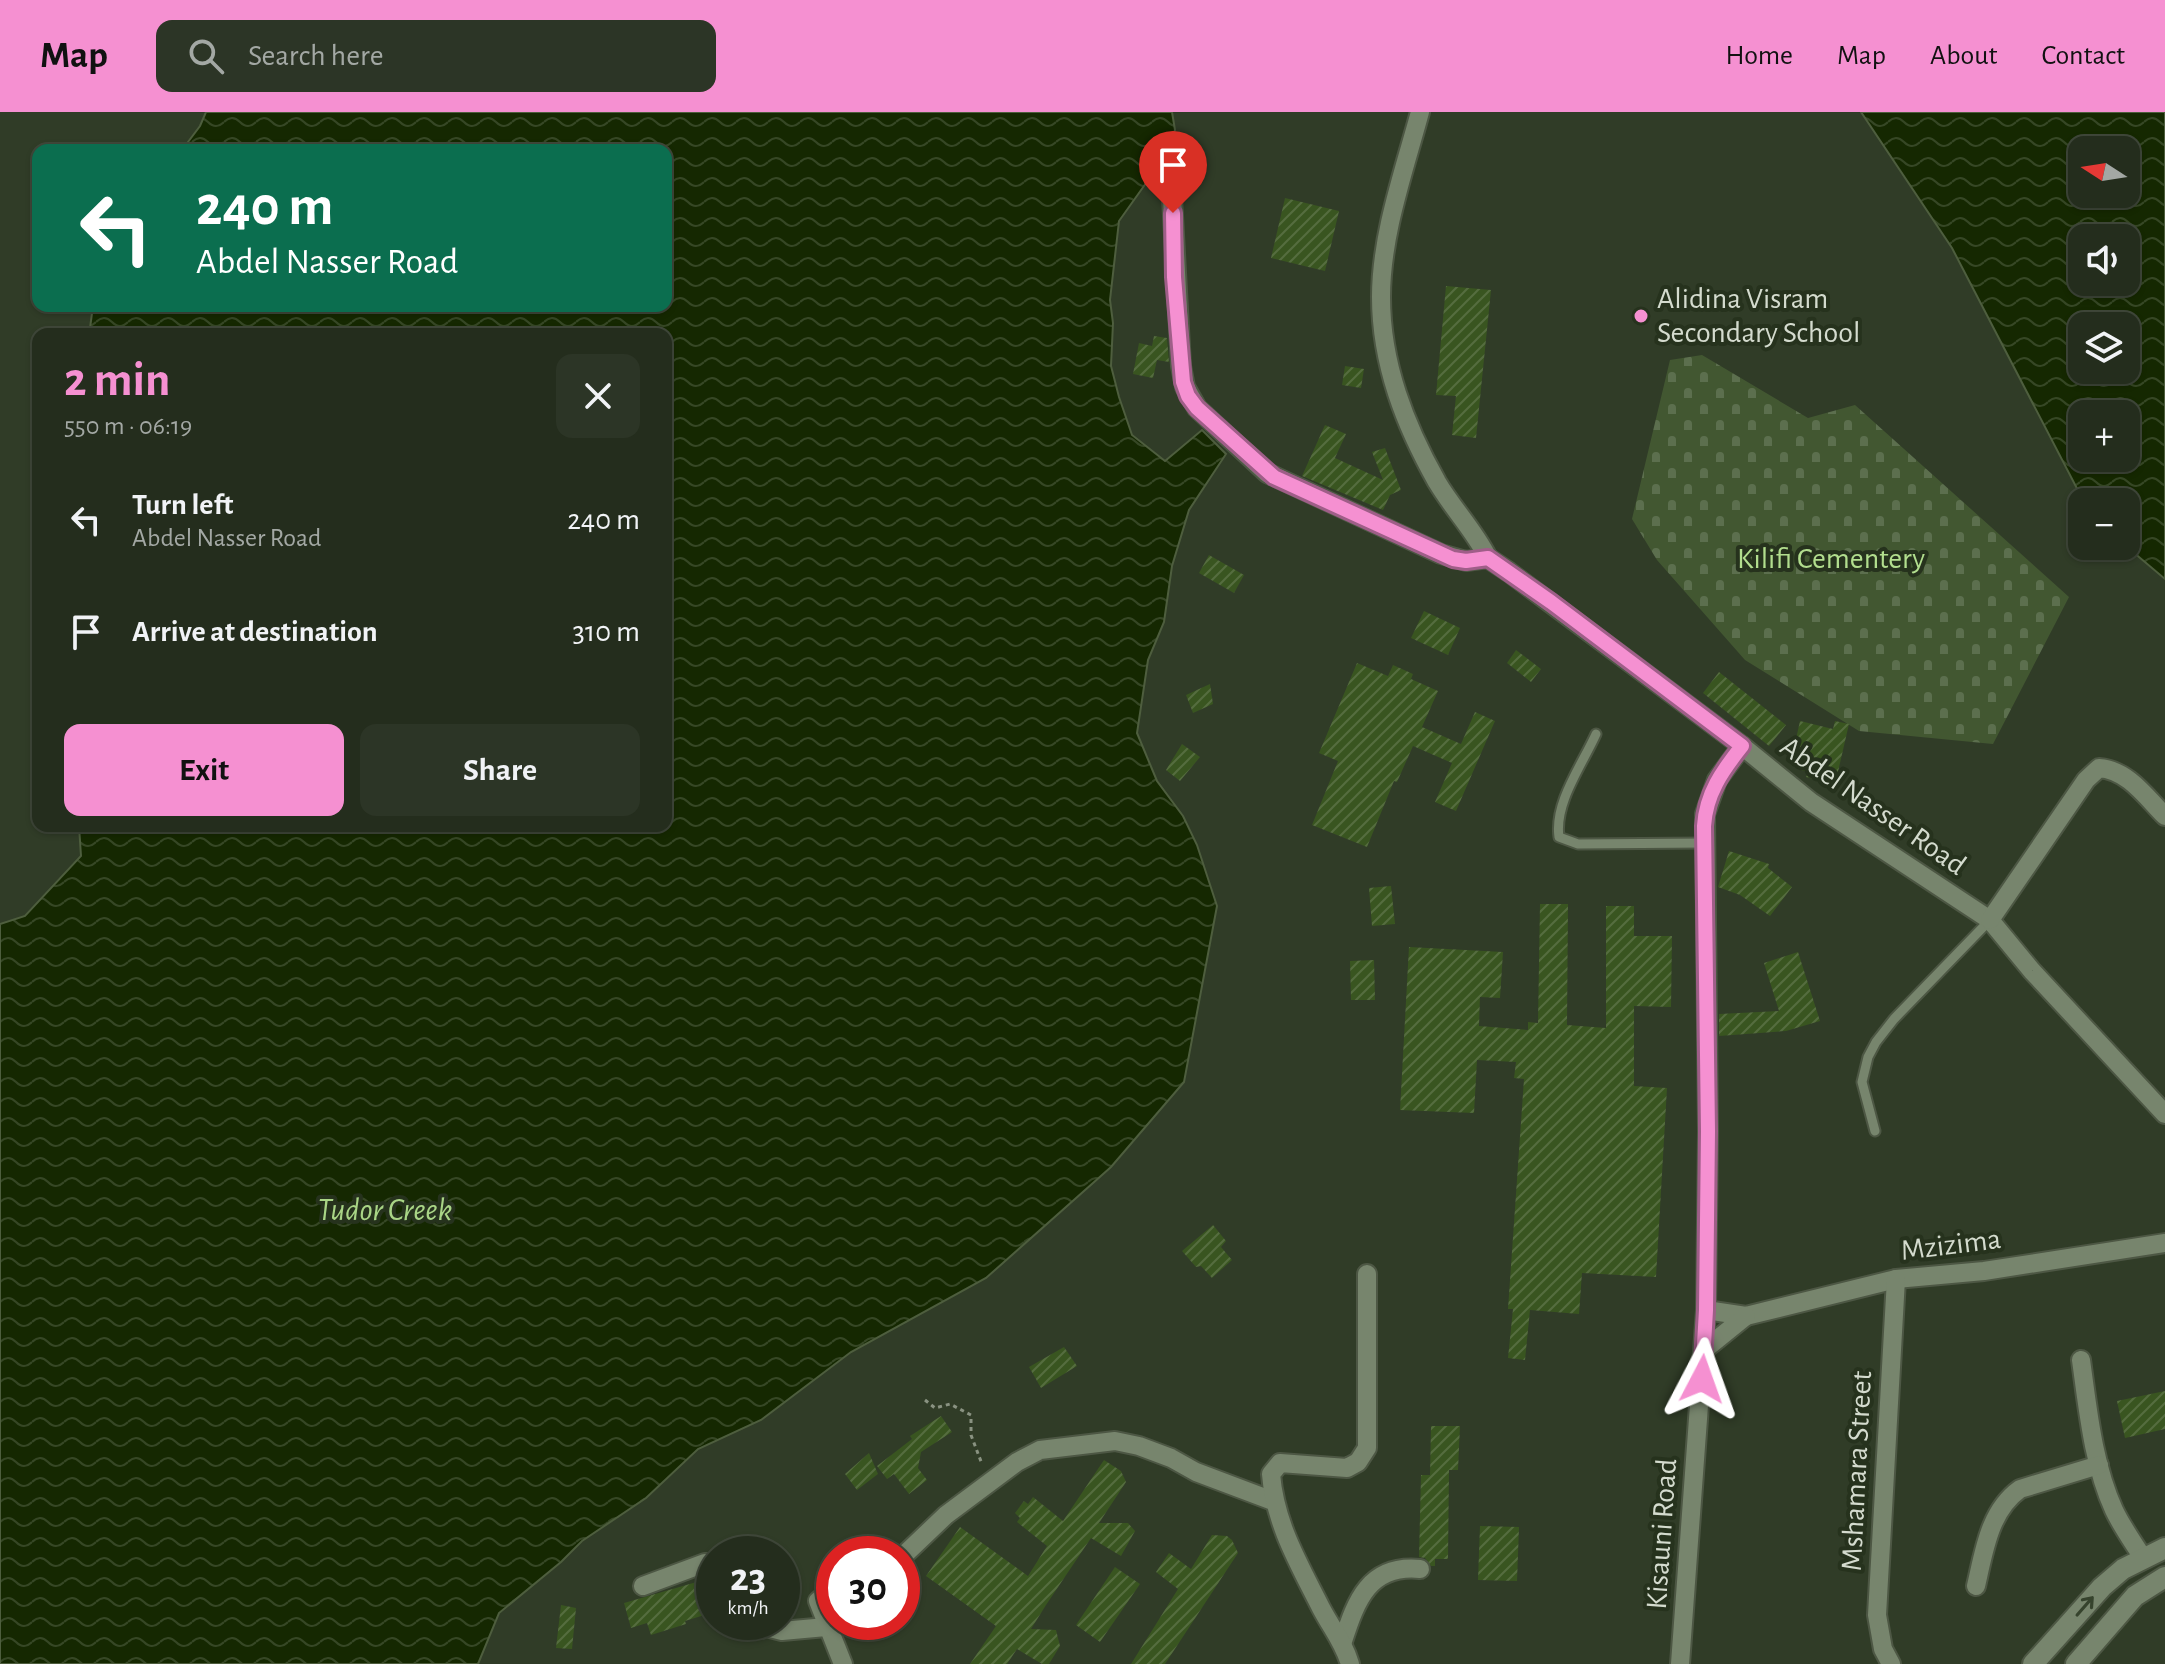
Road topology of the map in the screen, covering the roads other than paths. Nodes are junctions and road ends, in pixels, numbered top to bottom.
1 (1420, 112) edge
2 (1170, 160) dead end
3 (1488, 558) junction
4 (1596, 734) dead end
5 (1742, 746) junction
6 (2165, 816) edge
7 (1705, 843) junction
8 (1990, 920) junction
9 (2165, 1114) edge
10 (1875, 1131) dead end
11 (2165, 1243) edge
12 (1367, 1274) dead end
13 (1896, 1279) junction
14 (1706, 1310) junction
15 (1746, 1316) junction
16 (1704, 1350) junction
17 (2081, 1360) dead end
18 (2099, 1465) junction
19 (1273, 1501) junction
20 (920, 1540) edge
21 (2165, 1548) edge
22 (2143, 1558) junction
23 (696, 1566) edge
24 (1420, 1569) dead end
25 (2165, 1577) edge
26 (643, 1586) dead end
27 (1976, 1586) dead end
28 (832, 1640) edge
29 (1343, 1641) junction
30 (843, 1664) edge
31 (1350, 1664) edge
32 (1680, 1664) edge
33 (1891, 1664) edge
34 (2033, 1664) edge
35 (2076, 1664) edge

1 - 3 street
2 - 3 street
3 - 5 street, Abdel Nasser Road
4 - 7 lane
5 - 7 street, Kisauni Road
5 - 8 street, Abdel Nasser Road
6 - 8 street
7 - 14 street, Kisauni Road
8 - 9 street, Abdel Nasser Road
8 - 10 lane
11 - 13 street, Mzizima
12 - 19 street
13 - 15 street, Mzizima
13 - 33 street, Mshamara Street
14 - 15 street
14 - 16 street, Kisauni Road
15 - 16 street
16 - 32 street, Kisauni Road
17 - 18 street
18 - 22 street
18 - 27 street
19 - 20 street
19 - 29 street
21 - 22 main road
34 -> 22 main road
23 - 26 street
24 - 29 street
25 - 35 main road
28 - 30 street
29 - 31 street

